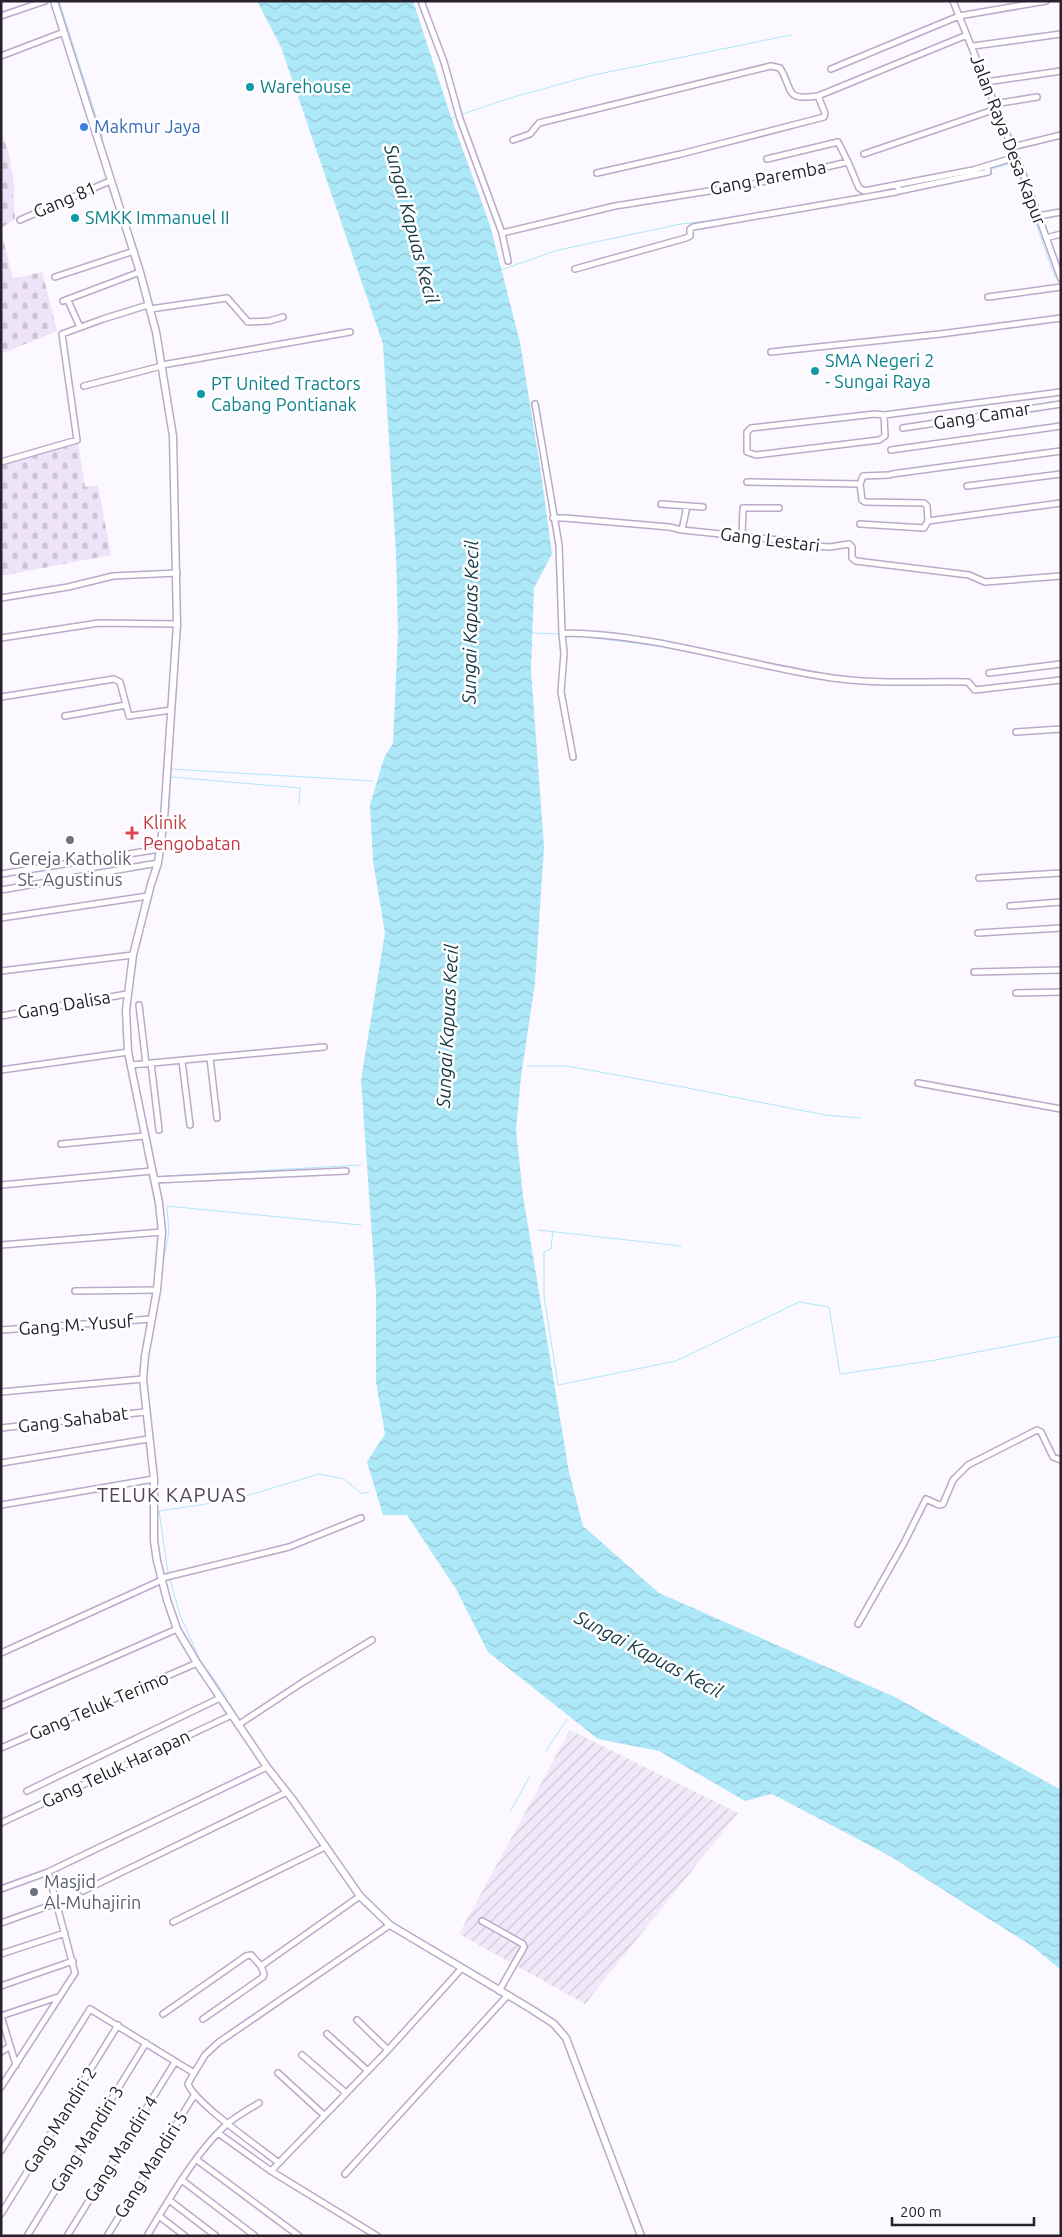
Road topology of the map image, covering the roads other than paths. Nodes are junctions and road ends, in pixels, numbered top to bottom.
1 (45, 1) edge
2 (54, 1) edge
3 (421, 1) edge
4 (953, 1) edge
5 (1046, 1) edge
6 (1, 16) edge
7 (959, 16) junction
8 (64, 32) junction
9 (1061, 34) edge
10 (967, 35) junction
11 (973, 46) junction
12 (1, 56) edge
13 (831, 69) dead end
14 (1061, 71) edge
15 (986, 82) junction
16 (818, 96) junction
17 (1037, 97) dead end
18 (995, 107) junction
19 (1061, 135) edge
20 (513, 140) dead end
21 (1012, 146) junction
22 (864, 154) dead end
23 (1016, 157) junction
24 (767, 159) dead end
25 (848, 162) junction
26 (597, 173) dead end
27 (110, 181) junction
28 (899, 188) junction
29 (1061, 212) edge
30 (1038, 216) junction
31 (20, 220) dead end
32 (502, 234) junction
33 (1061, 234) edge
34 (1046, 238) junction
35 (134, 251) junction
36 (1058, 260) edge
37 (508, 261) dead end
38 (575, 269) dead end
39 (140, 272) junction
40 (55, 277) dead end
41 (1061, 279) edge
42 (1061, 287) edge
43 (988, 297) dead end
44 (63, 301) dead end
45 (70, 303) dead end
46 (149, 307) junction
47 (283, 317) dead end
48 (1061, 318) edge
49 (80, 327) junction
50 (350, 332) dead end
51 (771, 352) dead end
52 (162, 365) junction
53 (84, 386) dead end
54 (1061, 392) edge
55 (535, 404) dead end
56 (1061, 404) edge
57 (884, 415) junction
58 (1061, 426) edge
59 (903, 428) dead end
60 (891, 450) dead end
61 (1061, 451) edge
62 (1, 462) edge
63 (1061, 474) edge
64 (747, 482) dead end
65 (860, 484) junction
66 (967, 486) dead end
67 (1061, 503) edge
68 (661, 504) dead end
69 (687, 506) junction
70 (703, 507) dead end
71 (779, 508) dead end
72 (553, 518) junction
73 (928, 521) junction
74 (860, 524) dead end
75 (682, 530) junction
76 (742, 537) junction
77 (177, 573) junction
78 (1061, 576) edge
79 (1, 598) edge
80 (177, 624) junction
81 (562, 632) junction
82 (1, 638) edge
83 (1061, 664) edge
84 (989, 673) dead end
85 (1061, 680) edge
86 (1, 697) edge
87 (126, 705) junction
88 (172, 710) junction
89 (65, 716) dead end
90 (1061, 729) edge
91 (1016, 732) dead end
92 (573, 757) dead end
93 (160, 849) junction
94 (158, 864) junction
95 (1061, 873) edge
96 (1, 874) edge
97 (979, 878) dead end
98 (1, 890) edge
99 (148, 896) junction
100 (1061, 902) edge
101 (1010, 906) dead end
102 (1, 918) edge
103 (1061, 928) edge
104 (978, 933) dead end
105 (133, 954) junction
106 (1061, 970) edge
107 (1, 971) edge
108 (974, 972) dead end
109 (1061, 992) edge
110 (1016, 993) dead end
111 (127, 994) junction
112 (139, 1005) dead end
113 (1, 1016) edge
114 (324, 1047) dead end
115 (128, 1052) junction
116 (210, 1058) junction
117 (182, 1061) junction
118 (149, 1064) junction
119 (131, 1065) junction
120 (1, 1070) edge
121 (918, 1083) dead end
122 (1061, 1109) edge
123 (217, 1118) dead end
124 (190, 1125) dead end
125 (159, 1130) dead end
126 (144, 1136) junction
127 (61, 1144) dead end
128 (346, 1171) dead end
129 (152, 1172) junction
130 (154, 1180) junction
131 (1, 1185) edge
132 (162, 1232) junction
133 (1, 1245) edge
134 (157, 1290) junction
135 (75, 1292) dead end
136 (151, 1319) junction
137 (1, 1330) edge
138 (143, 1379) junction
139 (1, 1392) edge
140 (145, 1412) junction
141 (1, 1428) edge
142 (148, 1439) junction
143 (1061, 1460) edge
144 (1, 1463) edge
145 (154, 1479) junction
146 (1, 1505) edge
147 (361, 1518) dead end
148 (162, 1579) junction
149 (858, 1624) dead end
150 (177, 1629) junction
151 (372, 1640) dead end
152 (1, 1653) edge
153 (197, 1663) junction
154 (220, 1698) junction
155 (1, 1706) edge
156 (232, 1715) junction
157 (238, 1725) junction
158 (1, 1748) edge
159 (267, 1767) junction
160 (27, 1790) dead end
161 (287, 1792) junction
162 (1, 1823) edge
163 (325, 1847) junction
164 (48, 1872) junction
165 (1, 1890) edge
166 (83, 1891) dead end
167 (360, 1896) junction
168 (57, 1903) junction
169 (482, 1921) dead end
170 (173, 1922) dead end
171 (1, 1923) edge
172 (390, 1926) junction
173 (65, 1933) junction
174 (1, 1954) edge
175 (73, 1961) junction
176 (260, 1966) junction
177 (462, 1968) junction
178 (1, 1986) edge
179 (499, 1991) junction
180 (507, 1996) junction
181 (58, 1997) junction
182 (163, 2014) dead end
183 (1, 2016) edge
184 (204, 2019) dead end
185 (357, 2020) dead end
186 (118, 2025) junction
187 (327, 2034) dead end
188 (146, 2043) junction
189 (9, 2047) junction
190 (388, 2050) junction
191 (1, 2052) edge
192 (302, 2055) dead end
193 (175, 2062) junction
194 (16, 2065) junction
195 (368, 2071) junction
196 (194, 2073) junction
197 (278, 2073) dead end
198 (1, 2087) edge
199 (346, 2093) junction
200 (195, 2094) junction
201 (258, 2102) dead end
202 (324, 2115) junction
203 (228, 2124) junction
204 (218, 2133) junction
205 (1, 2151) edge
206 (197, 2160) junction
207 (279, 2163) junction
208 (271, 2171) junction
209 (345, 2174) dead end
210 (183, 2181) junction
211 (169, 2200) junction
212 (1, 2214) edge
213 (159, 2216) junction
214 (28, 2236) edge
215 (67, 2236) edge
216 (108, 2236) edge
217 (147, 2236) edge
218 (185, 2236) edge
219 (216, 2236) edge
220 (255, 2236) edge
221 (299, 2236) edge
222 (377, 2236) edge
223 (641, 2236) edge

1 - 6 street
2 - 8 main road
3 - 32 street
4 - 7 street, Jalan Raya Desa Kapur
5 - 7 street
7 - 10 street, Jalan Raya Desa Kapur
7 - 13 street
8 - 12 street
8 - 27 main road
9 - 11 street
10 - 11 street, Jalan Raya Desa Kapur
10 - 16 street
11 - 15 street, Jalan Raya Desa Kapur
14 - 15 street
15 - 18 street, Jalan Raya Desa Kapur
16 - 20 street
16 - 26 street
17 - 18 street
18 - 21 street, Jalan Raya Desa Kapur
18 - 22 street
19 - 21 street
21 - 23 street, Jalan Raya Desa Kapur
23 - 28 street
23 - 30 street, Jalan Raya Desa Kapur
24 - 25 street
25 - 28 street, Gang Paremba
25 - 32 street, Gang Paremba
27 - 31 street, Gang 81
27 - 35 main road
28 - 38 street
29 - 30 street
30 - 34 street, Jalan Raya Desa Kapur
32 - 37 street
33 - 34 street
34 - 36 street, Jalan Raya Desa Kapur
35 - 39 main road
35 - 40 street
36 - 41 street, Jalan Raya Desa Kapur
39 - 44 street
39 - 46 main road
42 - 43 street
45 - 49 street
46 - 47 street
46 - 49 street
46 - 52 main road
48 - 51 street
49 - 62 street
50 - 52 street
52 - 53 street
52 - 77 main road
54 - 57 street
55 - 72 street
56 - 59 street, Gang Camar
57 - 57 street
58 - 60 street
61 - 65 street
63 - 66 street
64 - 65 street
65 - 73 street
67 - 73 street
68 - 69 street
69 - 70 street
69 - 75 street
71 - 76 street
72 - 75 street, Gang Lestari
72 - 81 street
73 - 74 street
75 - 76 street, Gang Lestari
76 - 78 street, Gang Lestari
77 - 79 street
77 - 80 main road
80 - 82 street
80 - 88 main road
81 - 85 street
81 - 92 street
83 - 84 street
86 - 87 street
87 - 88 street
87 - 89 street
88 - 93 main road
90 - 91 street
93 - 94 main road
93 - 96 street
94 - 98 street
94 - 99 main road
95 - 97 street
99 - 102 street
99 - 105 main road
100 - 101 street
103 - 104 street
105 - 107 street
105 - 111 main road
106 - 108 street
109 - 110 street
111 - 113 street, Gang Dalisa
111 - 115 main road
112 - 118 street
114 - 116 street
115 - 119 main road
115 - 120 street
116 - 117 street
116 - 123 street
117 - 118 street
117 - 124 street
118 - 119 street
118 - 125 street
119 - 126 main road
121 - 122 street
126 - 127 street
126 - 129 main road
128 - 130 street
129 - 130 main road
129 - 131 street
130 - 132 main road
132 - 133 street
132 - 134 main road
134 - 135 street
134 - 136 main road
136 - 137 street, Gang M. Yusuf
136 - 138 main road
138 - 139 street
138 - 140 main road
140 - 141 street, Gang Sahabat
140 - 142 main road
142 - 144 street
142 - 145 main road
143 - 149 street
145 - 146 street
145 - 148 main road
147 - 148 street
148 - 150 main road
148 - 152 street
150 - 153 main road
150 - 155 street
151 - 157 street
153 - 154 main road
153 - 158 street, Gang Teluk Terimo
154 - 156 main road
154 - 160 street
156 - 157 main road
156 - 162 street, Gang Teluk Harapan
157 - 159 main road
159 - 161 main road
159 - 164 street
161 - 163 main road
161 - 166 street
163 - 167 main road
163 - 170 street
164 - 165 street
164 - 168 street
167 - 172 main road
167 - 176 street
168 - 171 street
168 - 173 street
169 - 179 street
172 - 177 main road
172 - 196 street
173 - 174 street
173 - 175 street
175 - 178 street
175 - 181 street
176 - 182 street
176 - 184 street
177 - 179 main road
177 - 190 street
179 - 180 main road
180 - 209 street
180 - 223 main road
181 - 183 street
181 - 194 street
183 - 189 street
185 - 190 street
186 - 188 street
186 - 205 street
186 - 212 street, Gang Mandiri 2
187 - 195 street
188 - 193 street
188 - 214 street, Gang Mandiri 3
189 - 191 street
189 - 194 street
190 - 195 street
192 - 199 street
193 - 196 street
193 - 215 street, Gang Mandiri 4
194 - 198 street
195 - 199 street
196 - 200 street
197 - 202 street
199 - 202 street
200 - 203 street
200 - 216 street, Gang Mandiri 5
201 - 203 street
202 - 207 street
203 - 204 street
203 - 207 street
204 - 206 street
204 - 208 street
206 - 210 street
206 - 221 street
207 - 208 street
208 - 222 street
210 - 211 street
210 - 220 street
211 - 213 street
211 - 219 street
213 - 217 street
213 - 218 street

